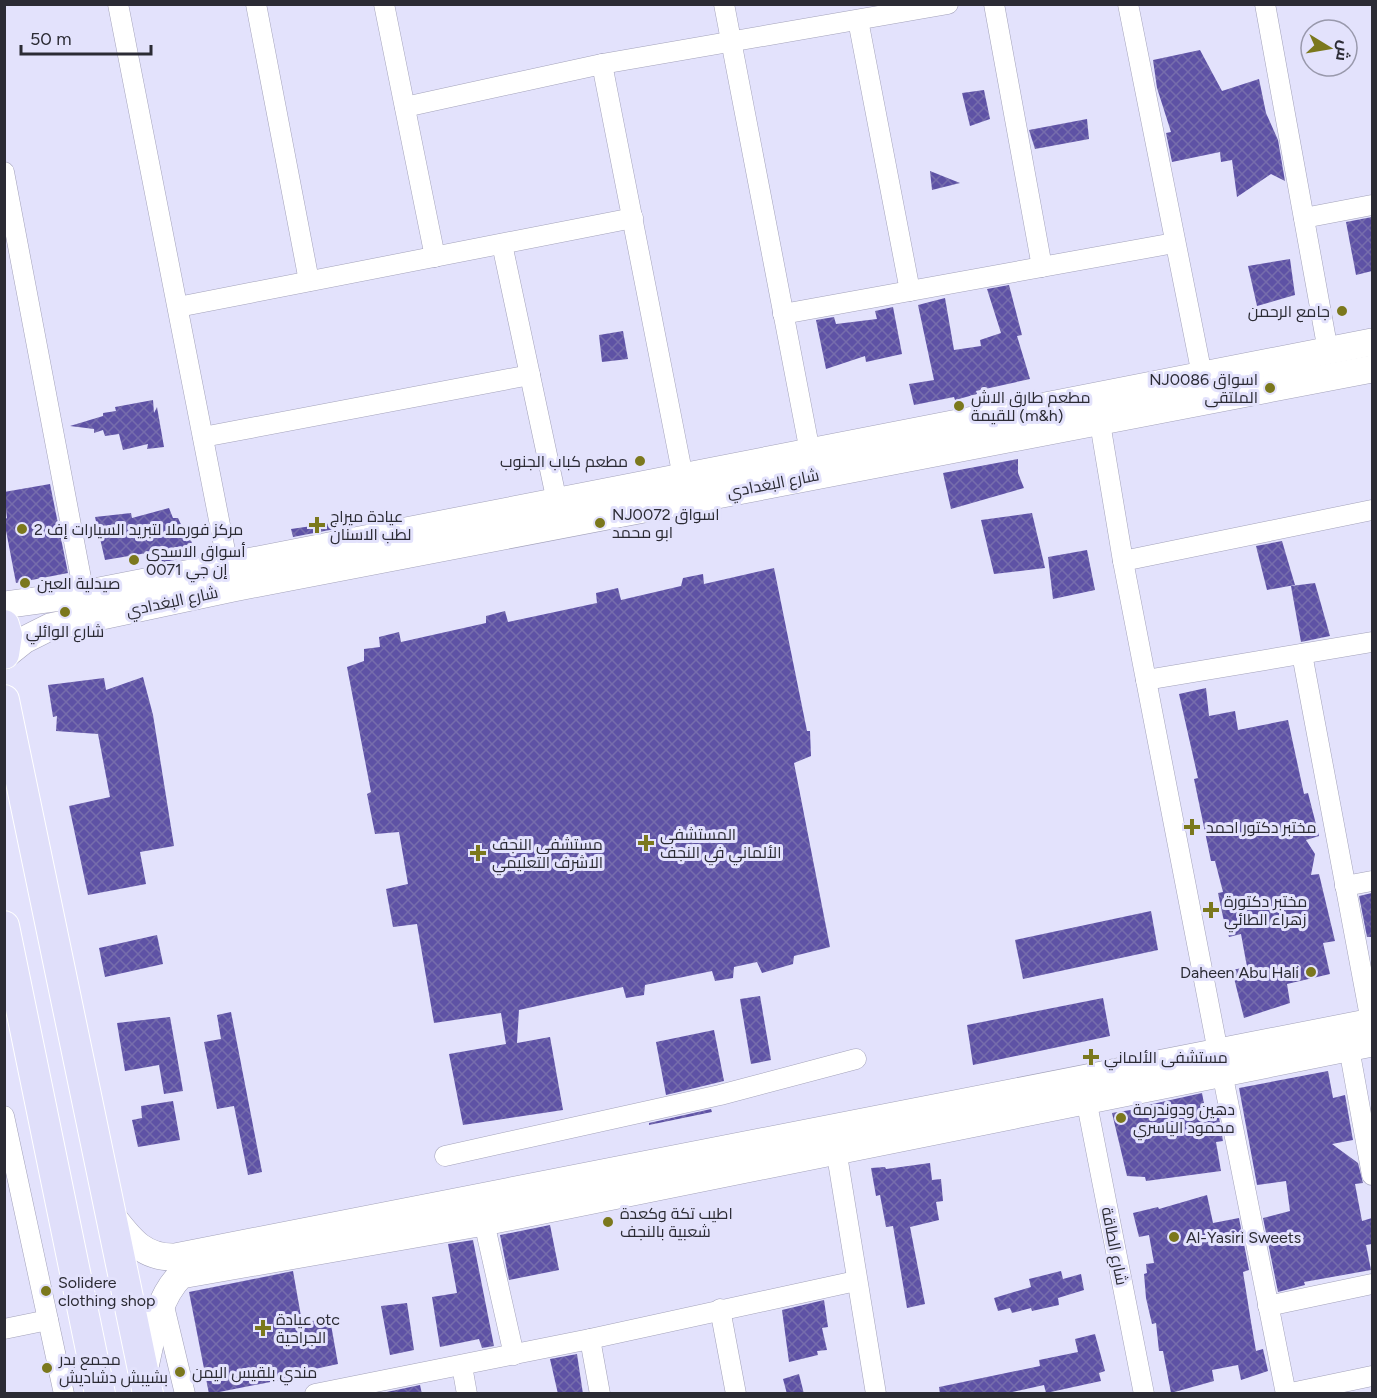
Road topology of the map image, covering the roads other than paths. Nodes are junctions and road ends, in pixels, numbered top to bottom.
1 (118, 4) edge
2 (256, 4) edge
3 (384, 4) edge
4 (724, 4) edge
5 (948, 4) edge
6 (994, 4) edge
7 (1128, 4) edge
8 (1265, 4) edge
9 (858, 20) junction
10 (731, 42) junction
11 (603, 64) junction
12 (405, 106) junction
13 (4, 172) edge
14 (1372, 205) edge
15 (633, 218) junction
16 (1304, 218) junction
17 (1174, 243) junction
18 (502, 244) junction
19 (435, 257) junction
20 (1042, 267) junction
21 (309, 281) junction
22 (910, 291) junction
23 (178, 307) junction
24 (783, 314) junction
25 (1372, 342) edge
26 (1328, 351) junction
27 (1275, 374) junction
28 (1372, 374) edge
29 (530, 375) junction
30 (1202, 375) junction
31 (1244, 380) junction
32 (1100, 423) junction
33 (203, 437) junction
34 (810, 452) junction
35 (683, 477) junction
36 (557, 502) junction
37 (1372, 510) edge
38 (454, 534) junction
39 (412, 542) junction
40 (1123, 561) junction
41 (228, 566) junction
42 (84, 594) junction
43 (4, 605) edge
44 (4, 625) edge
45 (1372, 642) edge
46 (1302, 654) junction
47 (4, 655) edge
48 (1146, 680) junction
49 (4, 700) edge
50 (1372, 881) edge
51 (1345, 886) junction
52 (4, 926) edge
53 (1366, 1034) edge
54 (856, 1059) dead end
55 (1220, 1062) junction
56 (1086, 1099) junction
57 (4, 1116) edge
58 (836, 1149) junction
59 (445, 1156) dead end
60 (1372, 1175) edge
61 (111, 1216) junction
62 (484, 1222) junction
63 (271, 1249) junction
64 (856, 1281) junction
65 (1372, 1284) edge
66 (163, 1302) junction
67 (1268, 1306) junction
68 (720, 1309) junction
69 (48, 1320) junction
70 (4, 1329) edge
71 (590, 1340) junction
72 (514, 1355) junction
73 (462, 1366) junction
74 (1372, 1376) edge
75 (146, 1383) edge
76 (64, 1394) edge
77 (100, 1394) edge
78 (185, 1394) edge
79 (315, 1394) edge
80 (467, 1394) edge
81 (600, 1394) edge
82 (736, 1394) edge
83 (876, 1394) edge
84 (1144, 1394) edge
85 (1286, 1394) edge

1 - 23 street
2 - 21 street
3 - 12 street
4 - 10 street
5 - 9 street
6 - 20 street
7 - 17 street
8 - 16 street
9 - 10 street
9 - 22 street
10 - 11 street
10 - 24 street
11 - 12 street
11 - 15 street
12 - 19 street
13 - 42 street
14 - 16 street
15 - 18 street
15 - 35 street
16 - 26 street
17 - 20 street
17 - 30 street
18 - 19 street
18 - 29 street
19 - 21 street
20 - 22 street
21 - 23 street
22 - 24 street
23 - 33 street
24 - 34 street
25 - 26 street, شارع البغدادي
26 - 27 street, شارع البغدادي
27 - 28 street, شارع البغدادي
27 - 31 street, شارع البغدادي
29 - 33 street
29 - 36 street
30 - 31 street, شارع البغدادي
30 - 34 street, شارع البغدادي
31 - 32 street, شارع البغدادي
32 - 38 street, شارع البغدادي
32 - 40 street
33 - 41 street
34 - 35 street, شارع البغدادي
35 - 36 street, شارع البغدادي
36 - 38 street, شارع البغدادي
37 - 40 street
38 - 39 street, شارع البغدادي
39 - 41 street, شارع البغدادي
39 - 47 street, شارع البغدادي
40 - 48 street
41 - 42 street, شارع البغدادي
42 - 43 street, شارع البغدادي
44 - 47 main road
45 - 46 street
46 - 48 street
46 - 51 street
48 - 55 street
49 - 61 main road
50 - 51 street
51 - 53 street
52 - 77 main road
53 - 55 street
53 - 60 street
54 - 59 street
55 - 56 street
55 - 63 street
55 - 67 street
56 - 58 street
56 - 84 street, شارع الطاقة
57 - 69 street
58 - 62 street
58 - 64 street
61 - 63 street
61 - 75 main road
62 - 63 street
62 - 72 street
63 - 66 street
64 - 68 street
64 - 83 street
65 - 67 street
66 - 75 street
66 - 78 street
67 - 85 street
68 - 71 street
68 - 82 street
69 - 70 street
69 - 76 street
71 - 72 street
71 - 81 street
72 - 73 street
73 - 79 street
73 - 80 street
74 - 85 street

